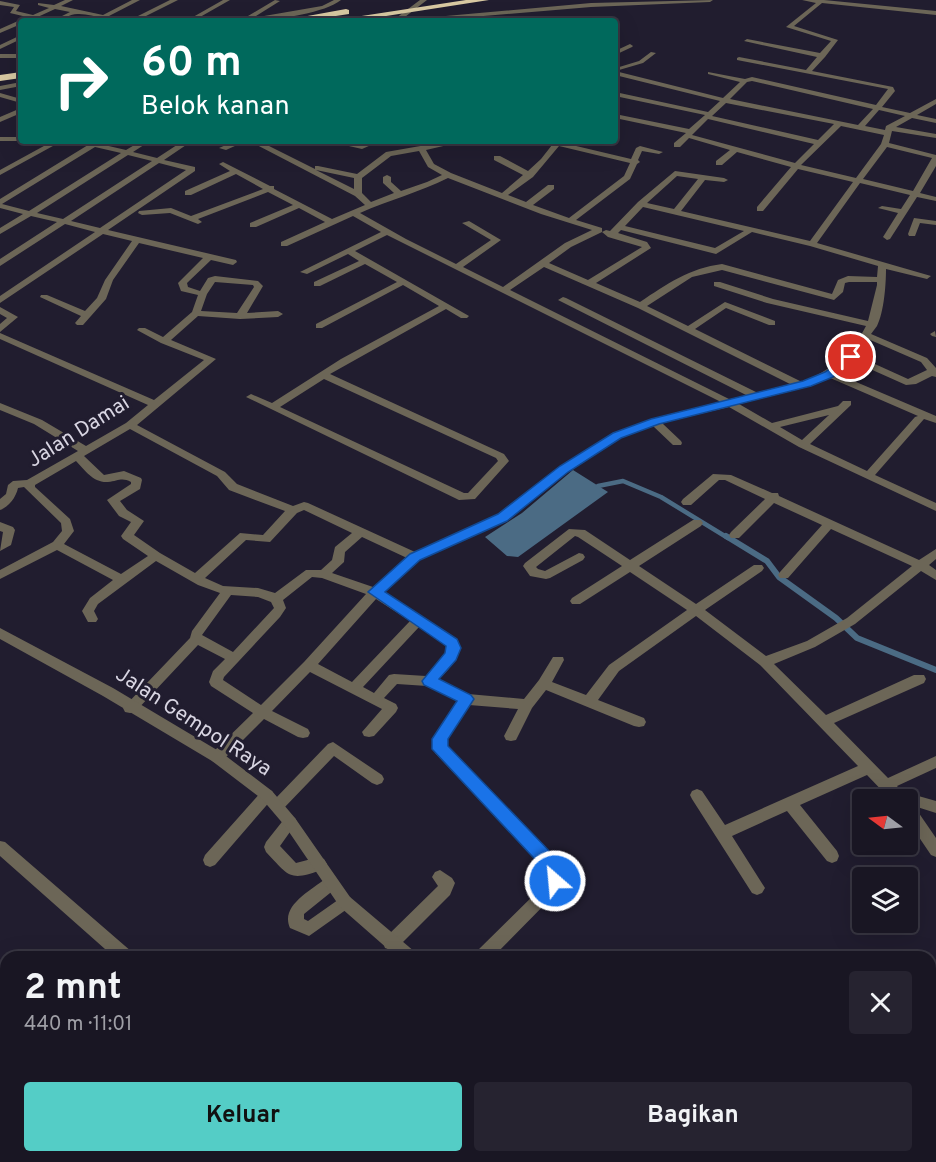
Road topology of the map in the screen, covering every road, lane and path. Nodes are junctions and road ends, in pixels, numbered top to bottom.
1 (68, 0) edge
2 (137, 0) edge
3 (175, 0) edge
4 (227, 0) edge
5 (275, 0) edge
6 (429, 0) edge
7 (485, 0) edge
8 (710, 0) edge
9 (805, 0) edge
10 (339, 1) edge
11 (822, 1) edge
12 (0, 3) edge
13 (40, 4) dead end
14 (422, 4) edge
15 (57, 7) junction
16 (76, 11) junction
17 (497, 12) junction
18 (936, 13) edge
19 (34, 17) joint
20 (104, 17) junction
21 (61, 18) edge
22 (109, 18) edge
23 (137, 18) edge
24 (194, 18) edge
25 (249, 18) edge
26 (262, 18) edge
27 (306, 18) edge
28 (350, 18) edge
29 (399, 18) edge
30 (473, 18) edge
31 (493, 18) edge
32 (18, 24) edge
33 (0, 31) edge
34 (18, 38) edge
35 (747, 41) dead end
36 (630, 46) dead end
37 (0, 47) edge
38 (618, 52) edge
39 (653, 53) dead end
40 (0, 56) edge
41 (18, 56) edge
42 (823, 56) junction
43 (739, 59) dead end
44 (18, 65) edge
45 (618, 67) edge
46 (0, 68) edge
47 (808, 71) junction
48 (710, 73) dead end
49 (618, 74) edge
50 (18, 75) edge
51 (0, 78) edge
52 (745, 81) junction
53 (18, 85) edge
54 (0, 88) edge
55 (629, 88) dead end
56 (618, 94) edge
57 (0, 95) edge
58 (618, 96) edge
59 (18, 100) edge
60 (724, 100) junction
61 (934, 103) edge
62 (876, 107) junction
63 (18, 111) edge
64 (709, 116) junction
65 (910, 116) junction
66 (619, 117) edge
67 (0, 120) edge
68 (936, 121) edge
69 (839, 124) junction
70 (861, 126) junction
71 (888, 130) junction
72 (690, 134) junction
73 (936, 136) edge
74 (0, 139) edge
75 (18, 139) edge
76 (18, 139) edge
77 (820, 143) junction
78 (53, 144) edge
79 (96, 144) edge
80 (101, 144) edge
81 (141, 144) edge
82 (183, 144) edge
83 (234, 144) edge
84 (259, 144) edge
85 (348, 144) edge
86 (370, 144) edge
87 (406, 144) edge
88 (432, 144) edge
89 (557, 144) joint
90 (885, 144) junction
91 (677, 145) dead end
92 (0, 148) edge
93 (224, 148) dead end
94 (418, 149) junction
95 (736, 149) junction
96 (129, 152) junction
97 (659, 152) dead end
98 (497, 158) dead end
99 (936, 158) edge
100 (159, 160) junction
101 (636, 162) junction
102 (719, 162) dead end
103 (224, 164) dead end
104 (796, 166) junction
105 (306, 167) junction
106 (237, 171) junction
107 (0, 173) edge
108 (448, 175) junction
109 (530, 175) junction
110 (932, 176) edge
111 (358, 177) junction
112 (387, 177) dead end
113 (703, 177) junction
114 (724, 180) dead end
115 (861, 180) junction
116 (551, 187) dead end
117 (271, 188) junction
118 (399, 193) junction
119 (188, 194) dead end
120 (358, 194) junction
121 (916, 194) junction
122 (504, 195) junction
123 (936, 199) edge
124 (0, 204) edge
125 (641, 204) junction
126 (300, 205) junction
127 (370, 205) junction
128 (528, 205) junction
129 (882, 208) dead end
130 (760, 209) dead end
131 (901, 211) junction
132 (30, 213) junction
133 (142, 213) dead end
134 (354, 213) junction
135 (675, 213) junction
136 (570, 221) junction
137 (63, 222) junction
138 (332, 222) junction
139 (466, 223) dead end
140 (936, 223) edge
141 (253, 225) dead end
142 (620, 227) junction
143 (100, 230) junction
144 (599, 230) junction
145 (749, 231) junction
146 (0, 232) edge
147 (388, 232) junction
148 (912, 234) dead end
149 (611, 235) junction
150 (887, 237) dead end
151 (137, 240) junction
152 (284, 244) dead end
153 (812, 244) junction
154 (348, 251) junction
155 (208, 257) junction
156 (365, 261) junction
157 (233, 262) dead end
158 (0, 264) edge
159 (543, 264) junction
160 (882, 265) junction
161 (458, 267) junction
162 (304, 272) dead end
163 (927, 276) dead end
164 (883, 280) junction
165 (403, 282) junction
166 (590, 283) junction
167 (317, 284) dead end
168 (717, 284) dead end
169 (504, 290) junction
170 (202, 294) junction
171 (44, 297) dead end
172 (0, 300) edge
173 (563, 300) dead end
174 (445, 306) junction
175 (641, 306) junction
176 (0, 310) edge
177 (196, 313) junction
178 (278, 314) dead end
179 (88, 316) junction
180 (240, 316) junction
181 (464, 316) dead end
182 (772, 323) dead end
183 (80, 324) dead end
184 (873, 325) junction
185 (319, 326) dead end
186 (0, 329) edge
187 (142, 330) dead end
188 (687, 330) junction
189 (866, 335) junction
190 (0, 336) edge
191 (164, 342) junction
192 (851, 357) junction
193 (934, 373) edge
194 (322, 374) junction
195 (829, 374) junction
196 (800, 385) junction
197 (252, 397) dead end
198 (758, 397) junction
199 (730, 403) junction
200 (155, 404) junction
201 (0, 406) edge
202 (275, 406) junction
203 (919, 419) dead end
204 (936, 420) edge
205 (655, 422) junction
206 (130, 425) junction
207 (772, 426) junction
208 (677, 443) dead end
209 (803, 445) junction
210 (81, 453) junction
211 (869, 475) junction
212 (30, 483) junction
213 (774, 496) junction
214 (687, 502) dead end
215 (0, 506) edge
216 (936, 507) edge
217 (293, 510) junction
218 (697, 523) dead end
219 (830, 523) junction
220 (0, 526) edge
221 (362, 531) junction
222 (735, 535) dead end
223 (57, 546) junction
224 (0, 547) edge
225 (936, 553) edge
226 (156, 556) junction
227 (415, 557) junction
228 (579, 557) dead end
229 (920, 565) junction
230 (629, 566) junction
231 (758, 568) dead end
232 (323, 574) junction
233 (0, 575) edge
234 (784, 575) dead end
235 (936, 576) edge
236 (197, 578) junction
237 (122, 579) junction
238 (228, 591) junction
239 (375, 592) junction
240 (276, 599) junction
241 (576, 601) dead end
242 (696, 610) junction
243 (92, 619) dead end
244 (417, 622) junction
245 (0, 633) edge
246 (197, 639) junction
247 (234, 658) junction
248 (558, 660) dead end
249 (765, 662) junction
250 (309, 665) junction
251 (919, 679) dead end
252 (429, 681) junction
253 (544, 684) junction
254 (353, 689) junction
255 (376, 699) junction
256 (466, 699) junction
257 (589, 702) junction
258 (527, 705) junction
259 (130, 708) junction
260 (262, 712) junction
261 (825, 721) junction
262 (639, 722) dead end
263 (369, 732) dead end
264 (303, 733) dead end
265 (511, 736) dead end
266 (217, 757) junction
267 (936, 762) edge
268 (870, 767) junction
269 (377, 779) dead end
270 (888, 784) junction
271 (892, 789) edge
272 (697, 795) dead end
273 (273, 800) junction
274 (918, 802) edge
275 (790, 804) junction
276 (936, 807) edge
277 (290, 822) junction
278 (918, 824) edge
279 (723, 833) junction
280 (0, 847) edge
281 (936, 850) edge
282 (832, 856) dead end
283 (210, 860) dead end
284 (319, 864) junction
285 (440, 877) dead end
286 (330, 884) junction
287 (757, 888) dead end
288 (345, 902) junction
289 (391, 942) junction
290 (116, 951) edge
291 (402, 951) edge
292 (488, 951) edge

1 - 15 street
2 - 20 street
3 - 23 street
4 - 24 street
5 - 25 street
6 - 27 highway
7 - 14 highway
8 - 17 street
9 - 11 street
10 - 26 street
11 - 18 street
11 - 42 street
12 - 19 street
13 - 15 street
14 - 28 highway
14 - 29 street
15 - 16 street
15 - 19 street
16 - 20 street
16 - 21 street
17 - 30 street
17 - 31 street
20 - 22 street
32 - 33 street
34 - 37 street
35 - 42 street
36 - 38 street
39 - 45 street
40 - 41 street
42 - 47 street
43 - 47 street
44 - 46 highway
47 - 62 street
48 - 52 street
49 - 60 street
50 - 51 highway
52 - 60 street
52 - 62 street
53 - 54 street
55 - 56 street
57 - 59 street
58 - 64 street
60 - 64 street
60 - 69 street
61 - 65 street
62 - 65 street
62 - 70 street
63 - 67 street
64 - 72 street
64 - 77 street
65 - 68 street
65 - 71 street
66 - 72 street
69 - 70 street
69 - 77 street
70 - 71 street
71 - 73 street
71 - 90 street
72 - 91 street
72 - 95 street
74 - 75 street
76 - 92 street
77 - 104 street
78 - 107 street
79 - 124 street
80 - 96 street
81 - 96 street
82 - 100 street
83 - 93 street
84 - 105 street
85 - 86 street
87 - 94 street
88 - 94 street
89 - 101 street
89 - 109 street
90 - 99 street
90 - 115 street
94 - 108 street
94 - 111 street
95 - 102 street
95 - 104 street
96 - 100 street
96 - 132 street
97 - 101 street
98 - 109 street
99 - 110 street
100 - 137 street
100 - 143 street
101 - 136 street
103 - 106 street
104 - 115 street
104 - 130 street
105 - 111 street
105 - 120 street
106 - 117 street
106 - 119 street
108 - 118 street
108 - 122 street
109 - 122 street
110 - 121 street
111 - 120 street
112 - 118 street
113 - 114 street
113 - 125 street
113 - 135 street
115 - 121 street
115 - 153 street
116 - 128 street
117 - 126 street
117 - 133 street
118 - 127 street
120 - 127 street
121 - 123 street
121 - 131 street
122 - 128 street
124 - 132 street
125 - 135 street
125 - 142 street
126 - 138 street
126 - 141 street
127 - 134 street
128 - 136 street
129 - 131 street
131 - 150 street
132 - 137 street
132 - 146 street
134 - 138 street
134 - 147 street
135 - 145 street
136 - 144 street
137 - 143 street
137 - 158 street
138 - 152 street
139 - 161 street
140 - 148 street
142 - 145 street
142 - 149 street
143 - 151 street
143 - 172 street
144 - 149 street
144 - 159 street
145 - 153 street
147 - 154 street
147 - 161 street
149 - 166 street
151 - 155 street
151 - 179 street
153 - 160 street
154 - 156 street
154 - 162 street
155 - 157 street
155 - 170 street
156 - 165 street
156 - 167 street
159 - 166 street
159 - 169 street
160 - 163 street
160 - 164 street
161 - 169 street
164 - 175 street
164 - 184 street
165 - 174 street
165 - 185 street
166 - 175 street
168 - 184 street
169 - 199 street
170 - 177 street
170 - 180 street
171 - 179 street
173 - 198 street
174 - 181 street
174 - 194 street
175 - 188 street
176 - 186 street
177 - 180 street
177 - 191 street
178 - 180 street
179 - 183 street
182 - 188 street
184 - 189 street
187 - 191 street
188 - 196 street
189 - 192 street
189 - 193 street
190 - 200 street
191 - 200 street, Jalan Damai
192 - 193 street
192 - 195 street
194 - 202 street
194 - 202 street
195 - 196 street
195 - 204 street
196 - 198 street
197 - 202 street
198 - 199 street
199 - 205 street
199 - 207 street
200 - 206 street, Jalan Damai
201 - 210 street
203 - 211 street
205 - 208 street
205 - 227 street
206 - 210 street, Jalan Damai
206 - 217 street
207 - 209 street
207 - 209 street
209 - 211 street
210 - 212 street, Jalan Damai
210 - 226 street
211 - 216 street
212 - 215 street
212 - 223 street, Jalan Damai
213 - 214 street
213 - 219 street
213 - 222 street
217 - 221 street
217 - 236 street
218 - 230 street
219 - 229 street
219 - 234 street
220 - 224 street
221 - 227 street
221 - 232 street
223 - 233 street
223 - 237 street
225 - 229 street
226 - 236 street
226 - 237 street
227 - 239 street
228 - 230 street
229 - 235 street
229 - 249 street
230 - 241 street
230 - 242 street
231 - 242 street
232 - 239 street
232 - 240 street
236 - 238 street
237 - 243 street
238 - 240 street
238 - 246 street
239 - 244 street
239 - 250 street
240 - 247 street
242 - 249 street
242 - 257 street
244 - 252 street
244 - 254 street
245 - 259 street, Jalan Gempol Raya
246 - 247 street
246 - 259 street
247 - 260 street
248 - 253 street
249 - 261 street
250 - 254 street
250 - 260 street
251 - 261 street
252 - 255 street
252 - 256 street
253 - 257 street
253 - 258 street
254 - 255 street
255 - 263 street
256 - 258 street
256 - 292 street
257 - 262 street
258 - 265 street
259 - 266 street, Jalan Gempol Raya
260 - 264 street
260 - 266 street
261 - 268 street
266 - 273 street, Jalan Gempol Raya
267 - 270 street
268 - 270 street
268 - 275 street
269 - 273 street
270 - 271 street
272 - 279 street
273 - 277 street, Jalan Gempol Raya
273 - 283 street
274 - 276 street
275 - 279 street
275 - 282 street
277 - 284 street, Jalan Gempol Raya
277 - 284 street
278 - 281 street
279 - 287 street
280 - 290 street
284 - 286 street, Jalan Gempol Raya
285 - 289 street
286 - 288 street, Jalan Gempol Raya
286 - 288 street
288 - 289 street, Jalan Gempol Raya
289 - 291 street, Jalan Gempol Raya

